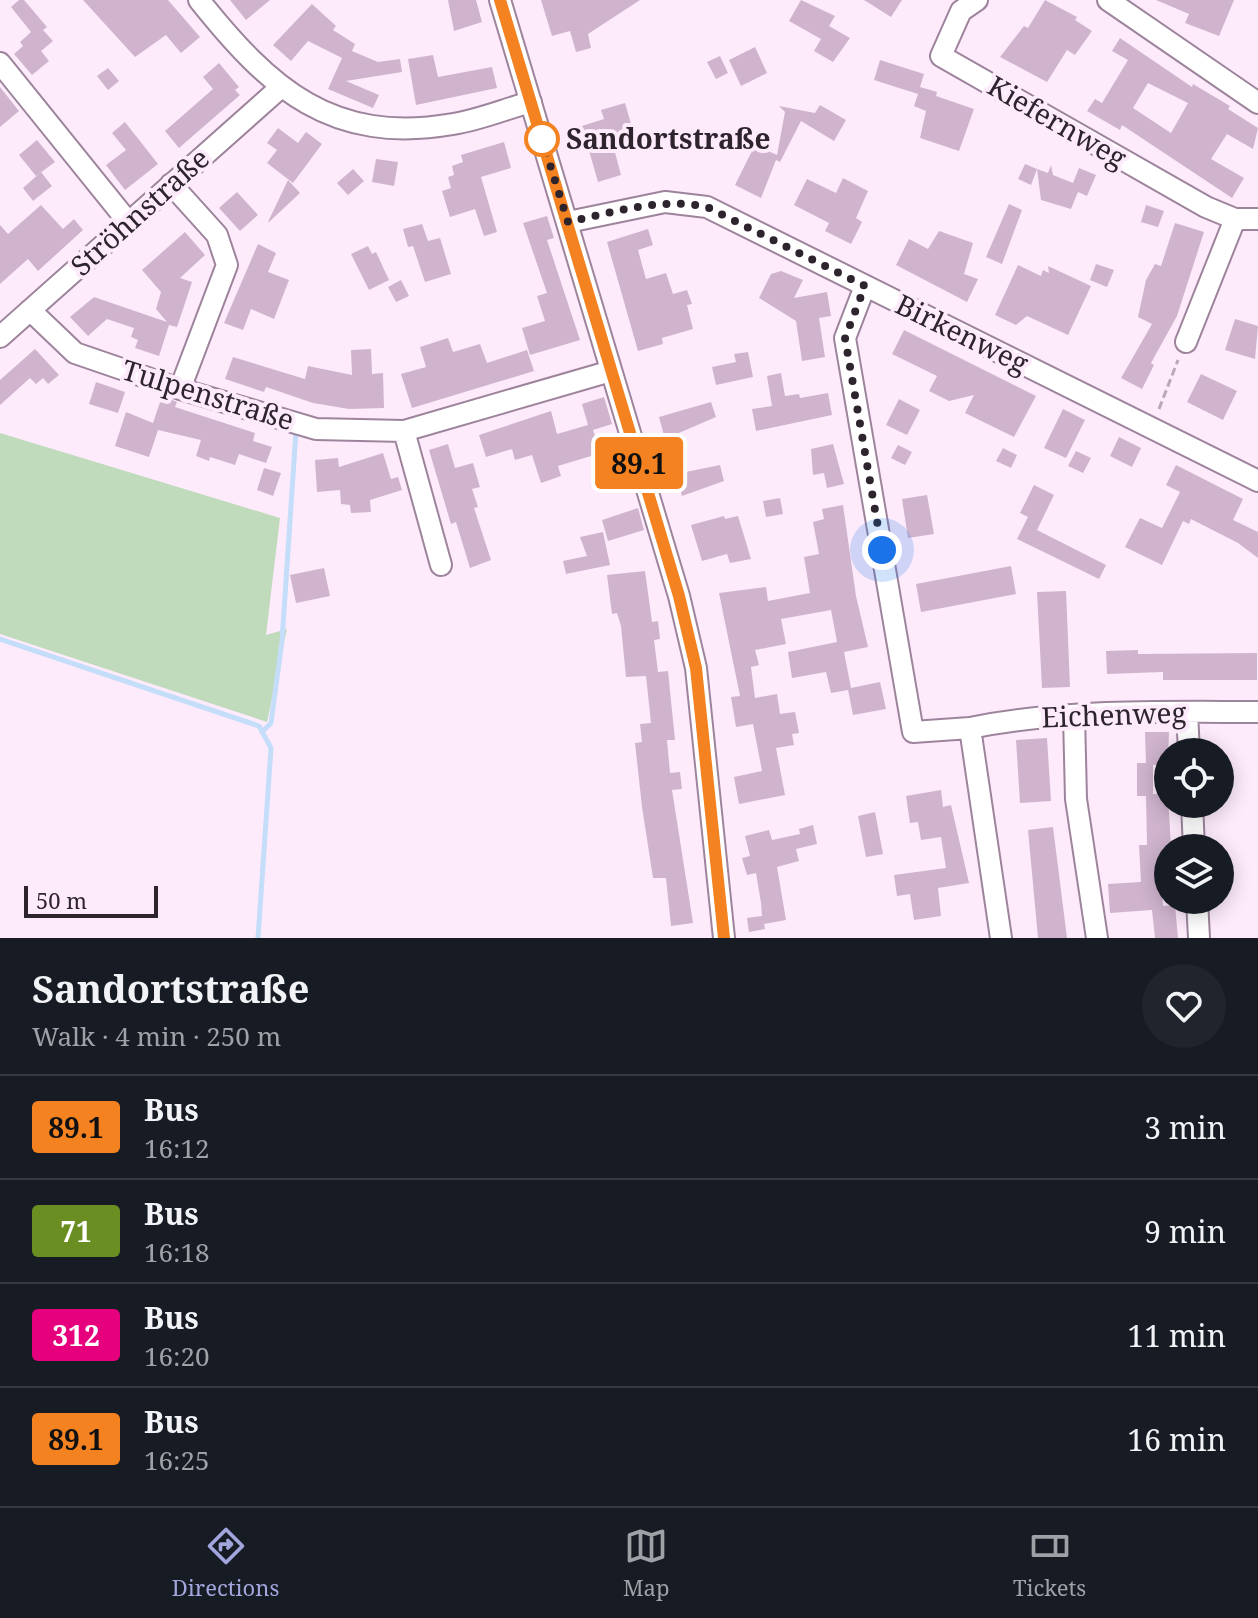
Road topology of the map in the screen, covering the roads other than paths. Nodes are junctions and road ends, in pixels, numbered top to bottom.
1 (199, 0) edge
2 (977, 0) edge
3 (1108, 0) edge
4 (503, 1) edge
5 (0, 63) edge
6 (280, 88) junction
7 (531, 102) junction
8 (1258, 103) edge
9 (171, 184) junction
10 (1235, 219) junction
11 (1258, 219) edge
12 (568, 222) junction
13 (129, 223) junction
14 (865, 286) junction
15 (30, 310) junction
16 (0, 337) edge
17 (1186, 342) road end
18 (611, 371) junction
19 (180, 389) junction
20 (404, 431) junction
21 (1258, 481) edge
22 (441, 565) dead end
23 (1187, 712) junction
24 (1258, 712) edge
25 (1074, 715) junction
26 (970, 728) junction
27 (1188, 738) edge
28 (1198, 914) edge
29 (724, 938) edge
30 (1001, 938) edge
31 (1097, 938) edge
32 (1199, 938) edge

1 - 6 street
2 - 10 street, Kiefernweg
3 - 8 street
4 - 7 street
5 - 13 street
6 - 7 street
6 - 9 street, Ströhnstraße
7 - 12 street
9 - 13 street, Ströhnstraße
9 - 19 street
10 - 11 street, Kiefernweg
10 - 17 street
12 - 14 street, Birkenweg
12 - 18 street
13 - 15 street, Ströhnstraße
14 - 21 street, Birkenweg
14 - 26 street, Eichenweg
15 - 16 street, Ströhnstraße
15 - 19 street, Tulpenstraße
18 - 20 street, Tulpenstraße
18 - 29 street
19 - 20 street, Tulpenstraße
20 - 22 street
23 - 24 street, Eichenweg
23 - 25 street, Eichenweg
23 - 27 street
25 - 26 street, Eichenweg
25 - 31 street
26 - 30 street
28 - 32 street

